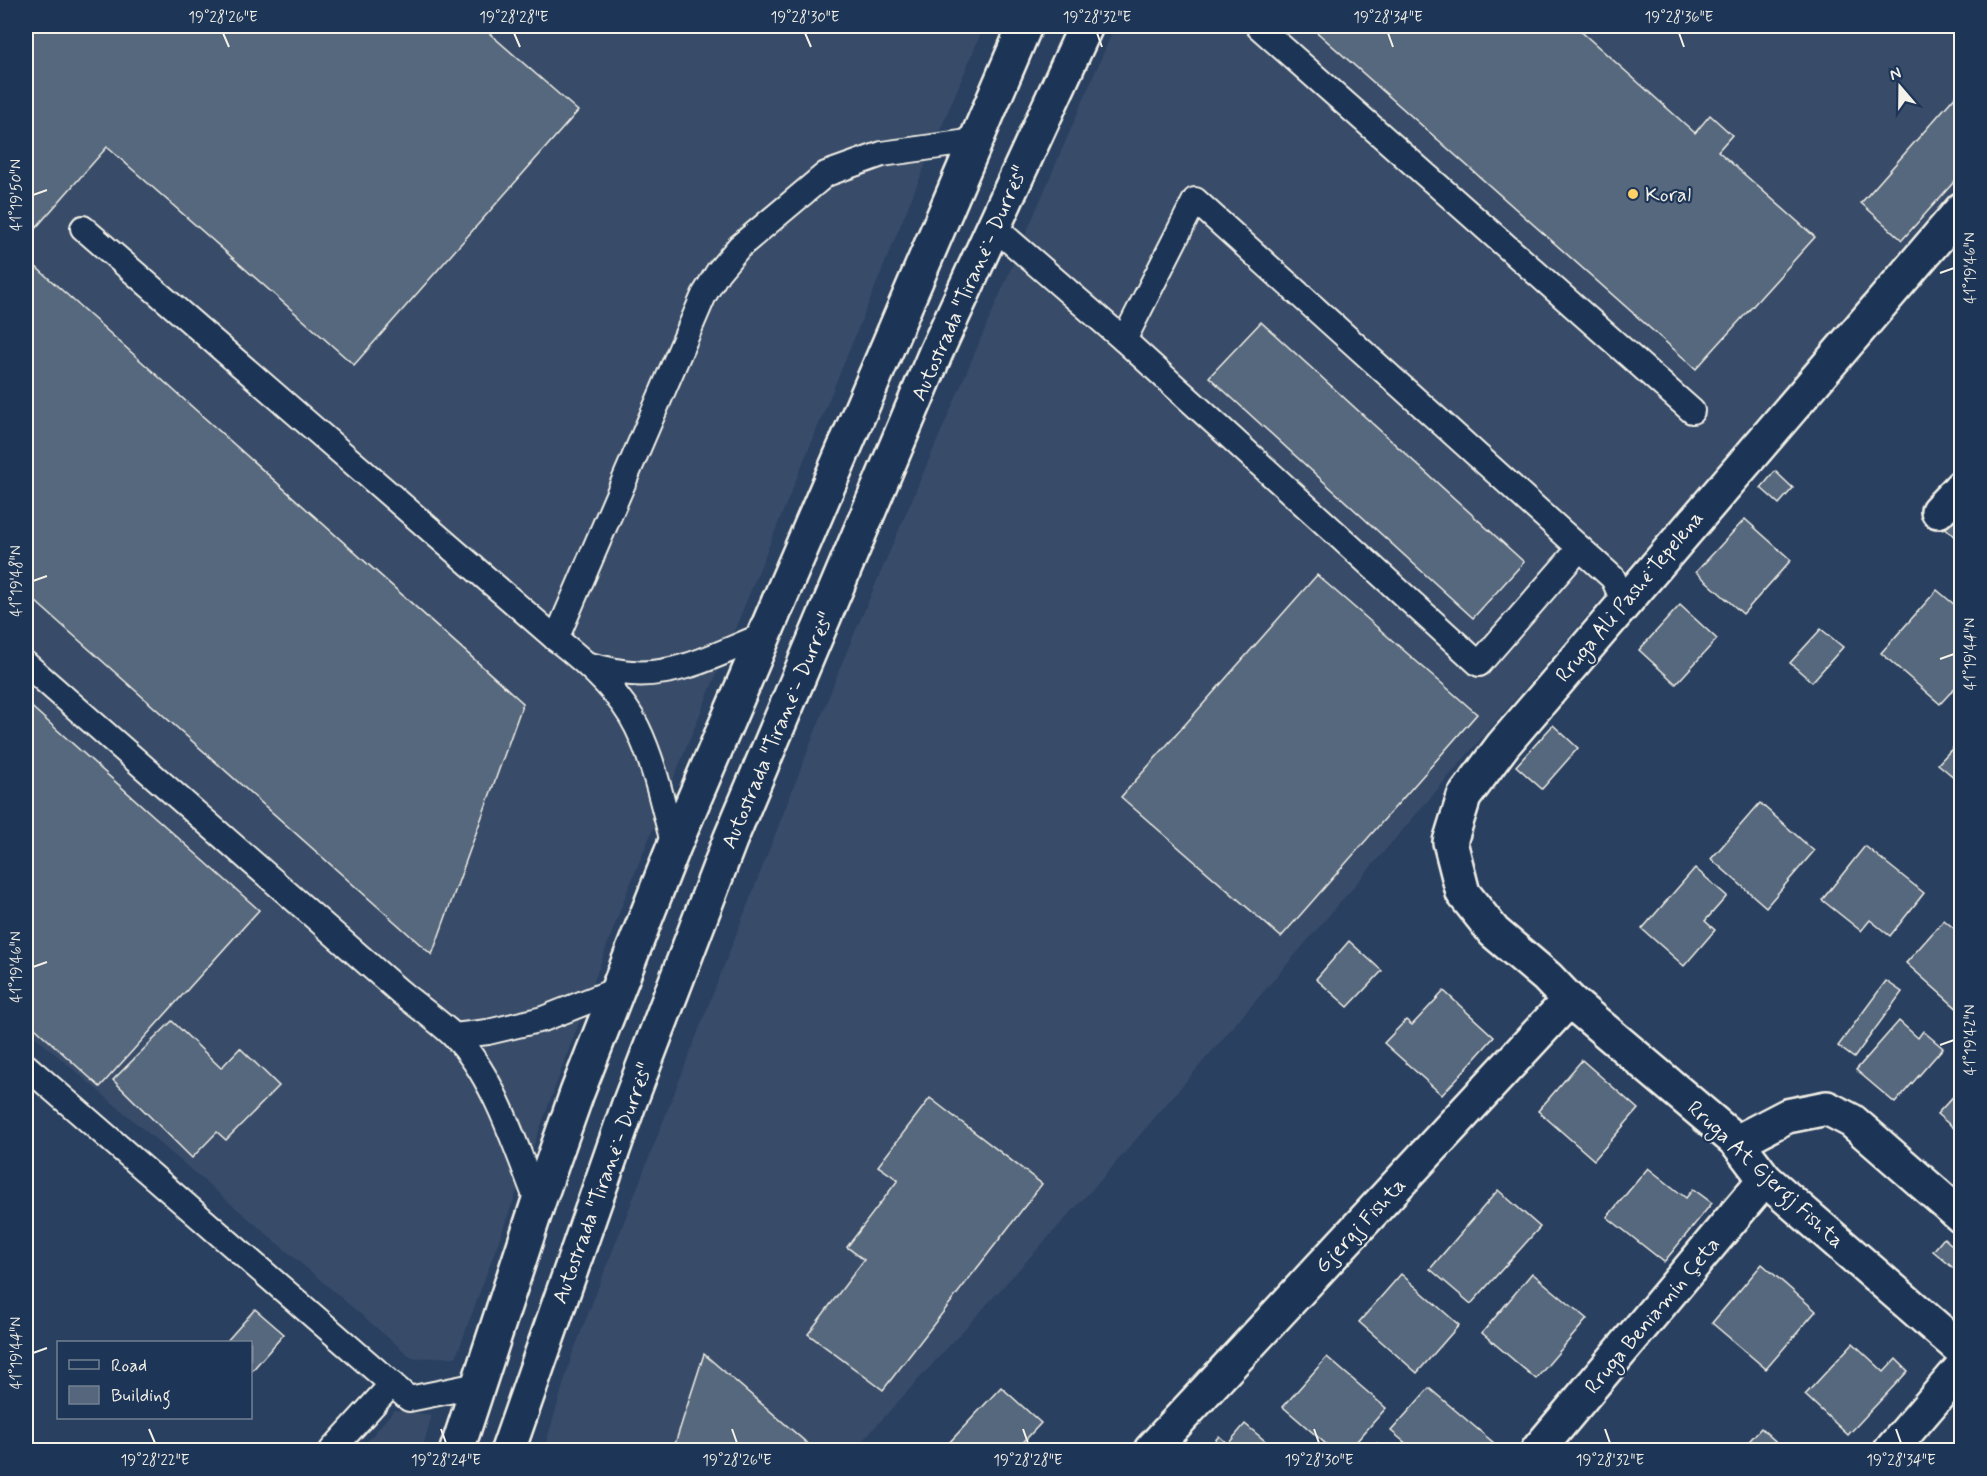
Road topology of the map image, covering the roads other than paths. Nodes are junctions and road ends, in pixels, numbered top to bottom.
1 (1025, 26) edge
2 (1086, 26) edge
3 (1258, 26) edge
4 (975, 141) junction
5 (1962, 208) edge
6 (994, 227) junction
7 (83, 228) dead end
8 (1124, 340) junction
9 (1692, 411) dead end
10 (1962, 486) edge
11 (1938, 511) dead end
12 (1580, 548) junction
13 (1624, 603) junction
14 (764, 635) junction
15 (556, 639) junction
16 (26, 664) edge
17 (589, 666) junction
18 (674, 846) junction
19 (619, 989) junction
20 (1569, 1000) junction
21 (454, 1036) junction
22 (26, 1066) edge
23 (1737, 1142) junction
24 (1765, 1179) junction
25 (538, 1203) junction
26 (1962, 1217) edge
27 (1962, 1350) edge
28 (1962, 1367) edge
29 (392, 1384) junction
30 (478, 1385) junction
31 (332, 1450) edge
32 (457, 1450) edge
33 (508, 1450) edge
34 (1151, 1450) edge
35 (1538, 1450) edge
36 (1891, 1450) edge

1 - 4 main road
2 - 6 main road, Autostrada "Tiranë - Durrës"
3 - 9 lane
4 - 14 main road
4 - 15 lane
5 - 13 main road, Rruga Ali Pashë Tepelena
6 - 8 lane
6 - 33 main road, Autostrada "Tiranë - Durrës"
7 - 15 lane
8 - 12 lane
8 - 12 lane
10 - 11 main road
12 - 13 lane
13 - 20 main road, Rruga Ali Pashë Tepelena
14 - 17 lane
14 - 18 main road
15 - 17 lane
16 - 21 lane
17 - 18 lane
18 - 19 main road
19 - 21 lane
19 - 25 main road
20 - 23 main road, Rruga At Gjergj Fishta
20 - 34 main road, Gjergj Fishta
21 - 25 lane
22 - 29 lane
23 - 24 main road, Rruga At Gjergj Fishta
23 - 26 main road
24 - 27 main road, Rruga At Gjergj Fishta
24 - 35 main road, Rruga Beniamin Çeta
25 - 30 main road
28 - 36 main road
29 - 30 lane
29 - 31 lane
30 - 32 main road

